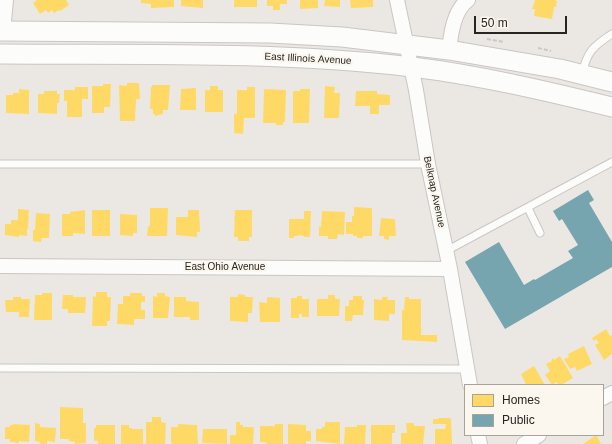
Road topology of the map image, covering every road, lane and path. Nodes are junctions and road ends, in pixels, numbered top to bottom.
1 (6, 0) edge
2 (397, 0) edge
3 (468, 0) edge
4 (2, 31) edge
5 (115, 32) junction
6 (612, 34) edge
7 (406, 44) junction
8 (449, 50) junction
9 (0, 54) edge
10 (116, 55) junction
11 (412, 67) junction
12 (582, 74) junction
13 (612, 82) edge
14 (612, 108) edge
15 (612, 162) edge
16 (0, 164) edge
17 (428, 164) junction
18 (528, 208) junction
19 (540, 233) dead end
20 (446, 251) junction
21 (0, 266) edge
22 (450, 269) junction
23 (0, 368) edge
24 (467, 369) junction
25 (470, 384) edge
26 (537, 436) edge
27 (524, 444) edge

1 - 4 street
2 - 7 street, Belknap Avenue
3 - 8 street
4 - 5 main road
5 - 7 main road
5 - 10 main road
6 - 12 lane
7 - 8 main road
7 - 11 street, Belknap Avenue
8 - 12 main road
9 - 10 main road, East Illinois Avenue
10 - 11 main road, East Illinois Avenue
11 - 14 main road, East Illinois Avenue
11 - 17 street, Belknap Avenue
12 - 13 main road
15 - 18 lane
16 - 17 lane
17 - 20 street, Belknap Avenue
18 - 19 lane
18 - 20 lane
20 - 22 street, Belknap Avenue
21 - 22 street, East Ohio Avenue
22 - 24 street, Belknap Avenue
23 - 24 lane
24 - 25 street, Belknap Avenue
26 - 27 street

